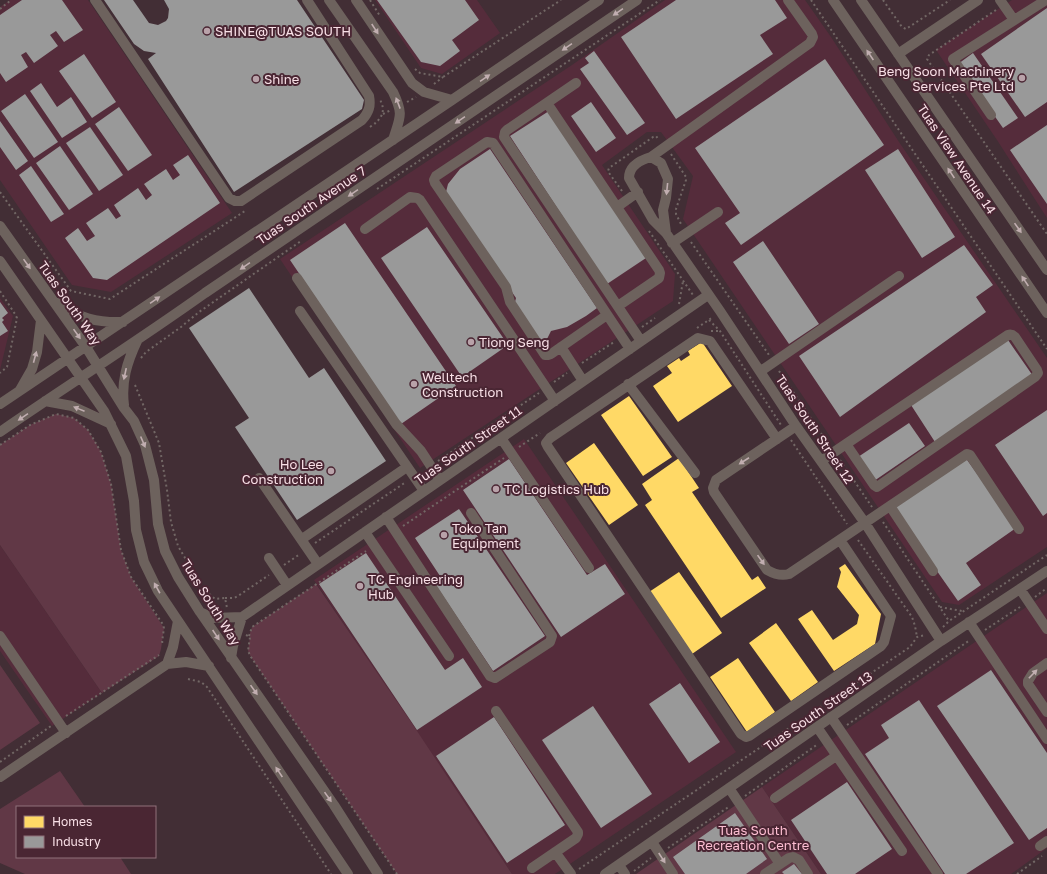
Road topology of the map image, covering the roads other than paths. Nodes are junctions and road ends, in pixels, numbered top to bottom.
1 (95, 0) edge
2 (307, 0) edge
3 (329, 0) edge
4 (356, 0) edge
5 (599, 0) edge
6 (637, 0) edge
7 (788, 0) edge
8 (833, 0) edge
9 (861, 0) edge
10 (978, 0) edge
11 (1046, 0) edge
12 (1002, 3) edge
13 (1014, 20) junction
14 (898, 54) junction
15 (576, 82) dead end
16 (452, 100) junction
17 (547, 102) junction
18 (991, 115) dead end
19 (393, 140) junction
20 (651, 157) junction
21 (638, 192) junction
22 (617, 207) junction
23 (718, 212) dead end
24 (0, 226) edge
25 (366, 229) dead end
26 (666, 233) junction
27 (672, 243) junction
28 (0, 261) edge
29 (1047, 270) edge
30 (899, 276) dead end
31 (297, 278) dead end
32 (708, 295) junction
33 (52, 299) junction
34 (618, 306) junction
35 (300, 311) dead end
36 (1047, 313) edge
37 (607, 316) junction
38 (41, 320) junction
39 (123, 322) junction
40 (137, 341) junction
41 (641, 341) junction
42 (86, 347) junction
43 (561, 347) junction
44 (630, 349) junction
45 (68, 359) junction
46 (97, 366) junction
47 (760, 371) junction
48 (80, 378) junction
49 (584, 381) junction
50 (628, 384) junction
51 (19, 391) junction
52 (45, 401) junction
53 (555, 401) junction
54 (0, 404) edge
55 (124, 408) junction
56 (111, 424) junction
57 (796, 426) junction
58 (0, 432) edge
59 (501, 438) junction
60 (777, 439) junction
61 (846, 444) junction
62 (821, 461) junction
63 (407, 467) junction
64 (695, 473) dead end
65 (259, 478) dead end
66 (440, 480) junction
67 (424, 491) junction
68 (890, 506) junction
69 (471, 513) dead end
70 (386, 517) junction
71 (865, 524) junction
72 (1019, 529) dead end
73 (365, 532) junction
74 (302, 539) junction
75 (840, 540) junction
76 (269, 558) dead end
77 (318, 564) junction
78 (589, 568) dead end
79 (934, 571) dead end
80 (1047, 572) edge
81 (287, 585) junction
82 (1020, 589) junction
83 (200, 612) junction
84 (242, 617) junction
85 (178, 621) junction
86 (969, 622) junction
87 (1045, 622) edge
88 (0, 636) edge
89 (939, 637) junction
90 (449, 656) dead end
91 (231, 658) junction
92 (1047, 663) edge
93 (167, 664) junction
94 (209, 666) junction
95 (496, 711) dead end
96 (1047, 712) edge
97 (831, 717) junction
98 (816, 727) junction
99 (66, 733) junction
100 (1047, 739) edge
101 (836, 756) junction
102 (0, 777) edge
103 (729, 788) junction
104 (775, 798) dead end
105 (652, 842) junction
106 (902, 851) dead end
107 (555, 852) junction
108 (780, 864) junction
109 (619, 865) junction
110 (532, 868) dead end
111 (348, 874) edge
112 (378, 874) edge
113 (571, 874) edge
114 (605, 874) edge
115 (625, 874) edge
116 (673, 874) edge
117 (765, 874) edge
118 (808, 874) edge
119 (938, 874) edge

1 - 2 street
19 -> 3 street
4 -> 16 street
16 -> 5 street, Tuas South Avenue 7
6 -> 40 street, Tuas South Avenue 7
7 - 20 street
36 -> 8 street, Tuas View Avenue 14
9 - 14 street, Tuas View Avenue 14
10 - 14 street
11 - 13 street
12 - 13 street
13 - 18 street
14 -> 29 street, Tuas View Avenue 14
15 - 17 street
16 - 19 street, Tuas South Avenue 7
17 - 22 street
17 - 34 street
39 -> 19 street, Tuas South Avenue 7
20 - 21 street, Tuas South Street 12
20 -> 26 street, Tuas South Street 12
21 - 22 street
21 - 26 street, Tuas South Street 12
22 - 34 street
23 - 27 street
24 -> 33 street, Tuas South Way
25 - 53 street
26 - 27 street, Tuas South Street 12
27 - 32 street, Tuas South Street 12
28 - 38 street
30 - 47 street
31 - 66 street
32 - 41 street, Tuas South Street 11
32 - 47 street, Tuas South Street 12
33 - 39 street
33 -> 42 street, Tuas South Way
34 - 41 street
35 - 63 street
37 - 43 street
37 - 43 street
37 - 44 street
38 - 45 street
51 -> 38 street
39 - 42 street, Tuas South Avenue 7
40 - 46 street, Tuas South Avenue 7
40 -> 55 street
41 - 44 street, Tuas South Street 11
42 - 45 street, Tuas South Avenue 7
42 - 46 street, Tuas South Way
43 - 49 street
44 - 49 street, Tuas South Street 11
45 - 48 street
45 - 51 street, Tuas South Avenue 7
46 - 48 street, Tuas South Avenue 7
46 - 55 street, Tuas South Way
47 - 57 street, Tuas South Street 12
48 - 52 street, Tuas South Avenue 7
48 - 56 street
49 - 53 street, Tuas South Street 11
50 - 60 street
50 - 64 street
50 - 75 street
51 - 54 street, Tuas South Avenue 7
56 -> 52 street
52 -> 58 street, Tuas South Avenue 7
53 - 59 street, Tuas South Street 11
55 -> 83 street, Tuas South Way
85 -> 56 street
57 - 60 street
57 - 62 street, Tuas South Street 12
59 - 66 street, Tuas South Street 11
59 - 78 street
60 -> 75 street
61 - 61 street
61 - 62 street
62 - 71 street, Tuas South Street 12
63 - 67 street
63 - 74 street
65 - 74 street
66 - 67 street, Tuas South Street 11
67 - 70 street, Tuas South Street 11
68 - 71 street
68 - 72 street
68 - 79 street
69 - 70 street
70 - 73 street, Tuas South Street 11
71 - 75 street
71 - 89 street, Tuas South Street 12
73 - 77 street, Tuas South Street 11
73 - 90 street
74 - 77 street
76 - 81 street
77 - 81 street, Tuas South Street 11
80 - 82 street, Tuas South Street 13
81 - 84 street, Tuas South Street 11
82 - 86 street, Tuas South Street 13
82 - 87 street
83 - 84 street
83 -> 91 street, Tuas South Way
84 - 91 street
85 - 93 street
85 - 94 street
86 - 89 street, Tuas South Street 13
86 - 100 street
88 - 99 street
89 - 97 street, Tuas South Street 13
91 -> 112 street, Tuas South Way
96 -> 92 street
93 - 94 street
93 - 99 street
111 -> 94 street
95 - 107 street
97 - 98 street, Tuas South Street 13
97 - 119 street
98 - 101 street
98 - 103 street, Tuas South Street 13
99 - 102 street
101 - 104 street
101 - 106 street
103 - 105 street, Tuas South Street 13
103 - 108 street
105 - 109 street, Tuas South Street 13
105 -> 116 street
107 - 110 street
107 - 113 street
108 - 117 street
108 - 118 street
109 - 114 street, Tuas South Street 13
109 - 115 street

